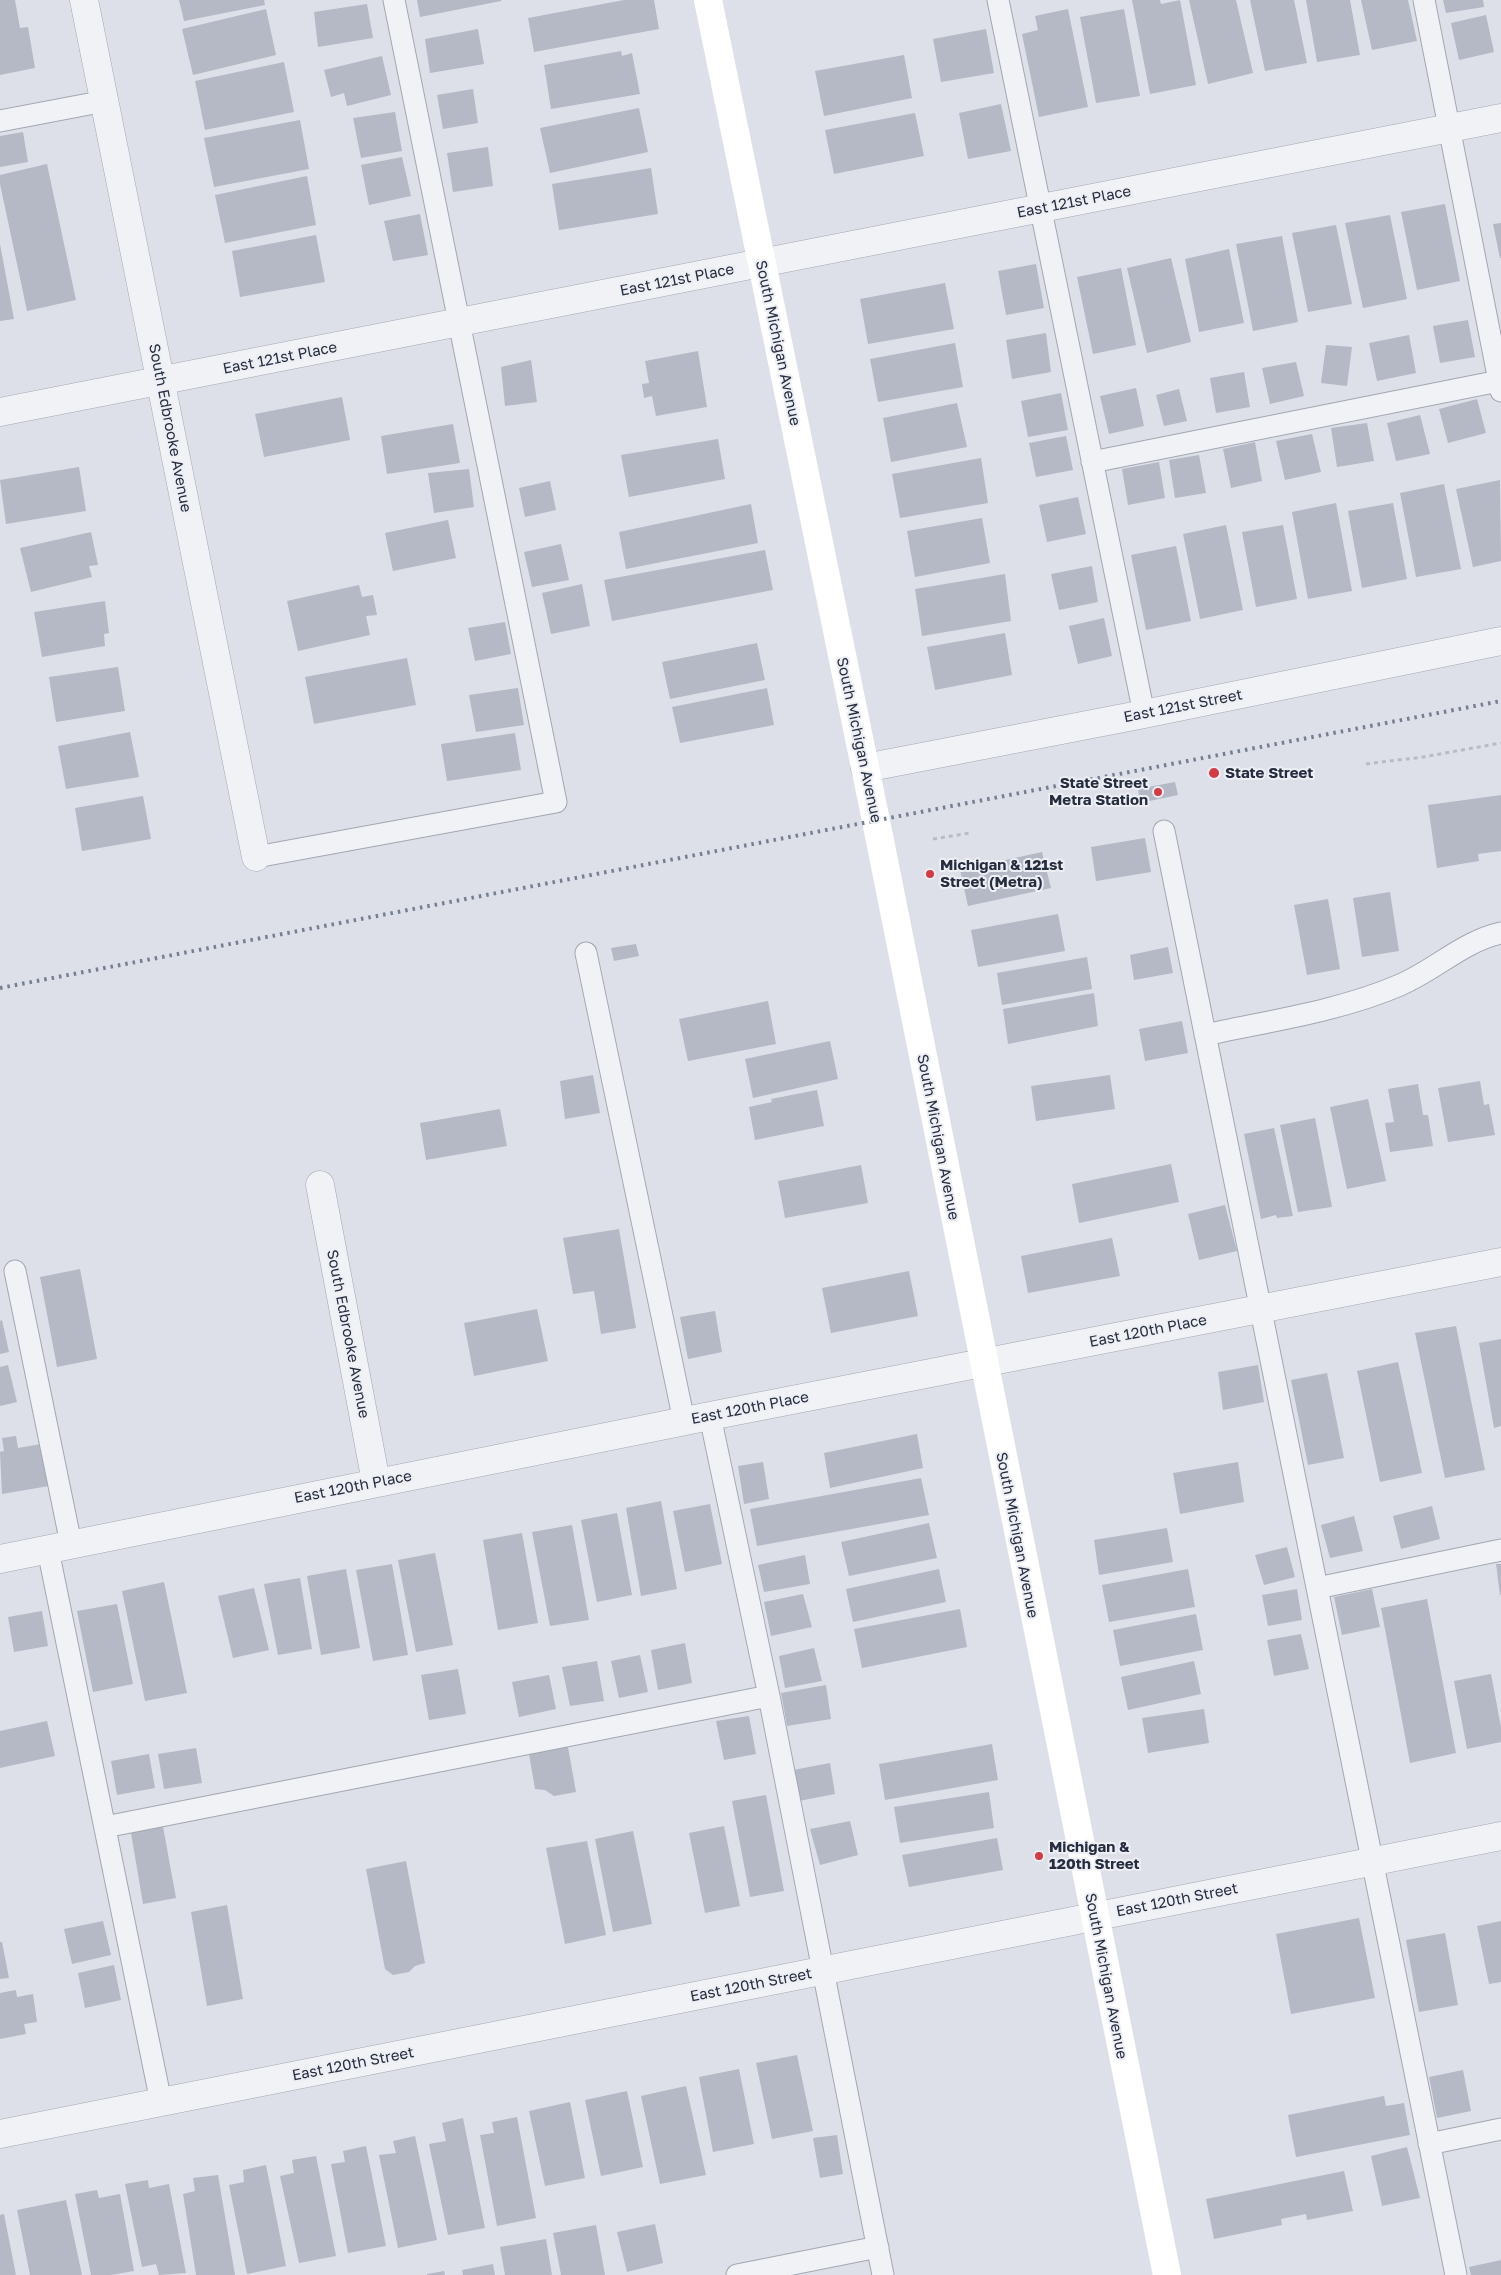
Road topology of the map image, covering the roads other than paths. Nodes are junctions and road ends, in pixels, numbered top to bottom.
1 (84, 0) edge
2 (394, 0) edge
3 (708, 0) edge
4 (998, 0) edge
5 (1424, 0) edge
6 (105, 101) junction
7 (1501, 118) edge
8 (0, 121) edge
9 (1449, 128) junction
10 (1040, 209) junction
11 (762, 263) junction
12 (460, 322) junction
13 (161, 381) junction
14 (1500, 386) edge
15 (0, 412) edge
16 (1092, 462) junction
17 (1501, 641) edge
18 (1144, 714) junction
19 (865, 768) junction
20 (1164, 831) dead end
21 (256, 857) joint
22 (1501, 933) edge
23 (586, 953) dead end
24 (1205, 1035) junction
25 (320, 1185) dead end
26 (1501, 1262) edge
27 (15, 1271) dead end
28 (1261, 1309) junction
29 (983, 1363) junction
30 (710, 1416) junction
31 (684, 1421) junction
32 (376, 1482) junction
33 (60, 1547) junction
34 (1501, 1550) edge
35 (0, 1559) edge
36 (1317, 1588) junction
37 (769, 1696) junction
38 (105, 1827) junction
39 (1501, 1836) edge
40 (1373, 1861) junction
41 (1094, 1917) junction
42 (822, 1971) junction
43 (161, 2102) junction
44 (1501, 2130) edge
45 (0, 2134) edge
46 (1430, 2144) junction
47 (878, 2247) junction
48 (737, 2275) edge
49 (883, 2275) edge
50 (1167, 2275) edge
51 (1456, 2275) edge

1 - 6 street, South Edbrooke Avenue
2 - 12 lane
3 - 11 main road, South Michigan Avenue
4 - 10 lane
5 - 9 lane
6 - 8 lane
6 - 13 street, South Edbrooke Avenue
7 - 9 street, East 121st Place
9 - 10 street, East 121st Place
9 - 14 lane
10 - 11 street, East 121st Place
10 - 16 lane
11 - 12 street, East 121st Place
11 - 19 main road, South Michigan Avenue
12 - 13 street, East 121st Place
12 - 21 lane
13 - 15 street, East 121st Place
13 - 21 street, South Edbrooke Avenue
14 - 16 lane
16 - 18 lane
17 - 18 street, East 121st Street
18 - 19 street, East 121st Street
19 - 29 main road, South Michigan Avenue
20 - 24 lane
22 - 24 lane
23 - 31 lane
24 - 28 lane
25 - 32 street, South Edbrooke Avenue
26 - 28 street, East 120th Place
27 - 33 lane
28 - 29 street, East 120th Place
28 - 36 lane
29 - 30 street, East 120th Place
29 - 41 main road, South Michigan Avenue
30 - 31 street, East 120th Place
30 - 37 lane
31 - 32 street, East 120th Place
32 - 33 street, East 120th Place
33 - 35 street, East 120th Place
33 - 38 lane
34 - 36 lane
36 - 40 lane
37 - 38 lane
37 - 42 lane
38 - 43 lane
39 - 40 street, East 120th Street
40 - 41 street, East 120th Street
40 - 46 lane
41 - 42 street, East 120th Street
41 - 50 main road, South Michigan Avenue
42 - 43 street, East 120th Street
42 - 47 lane
43 - 45 street, East 120th Street
44 - 46 lane
46 - 51 lane
47 - 48 lane
47 - 49 lane

